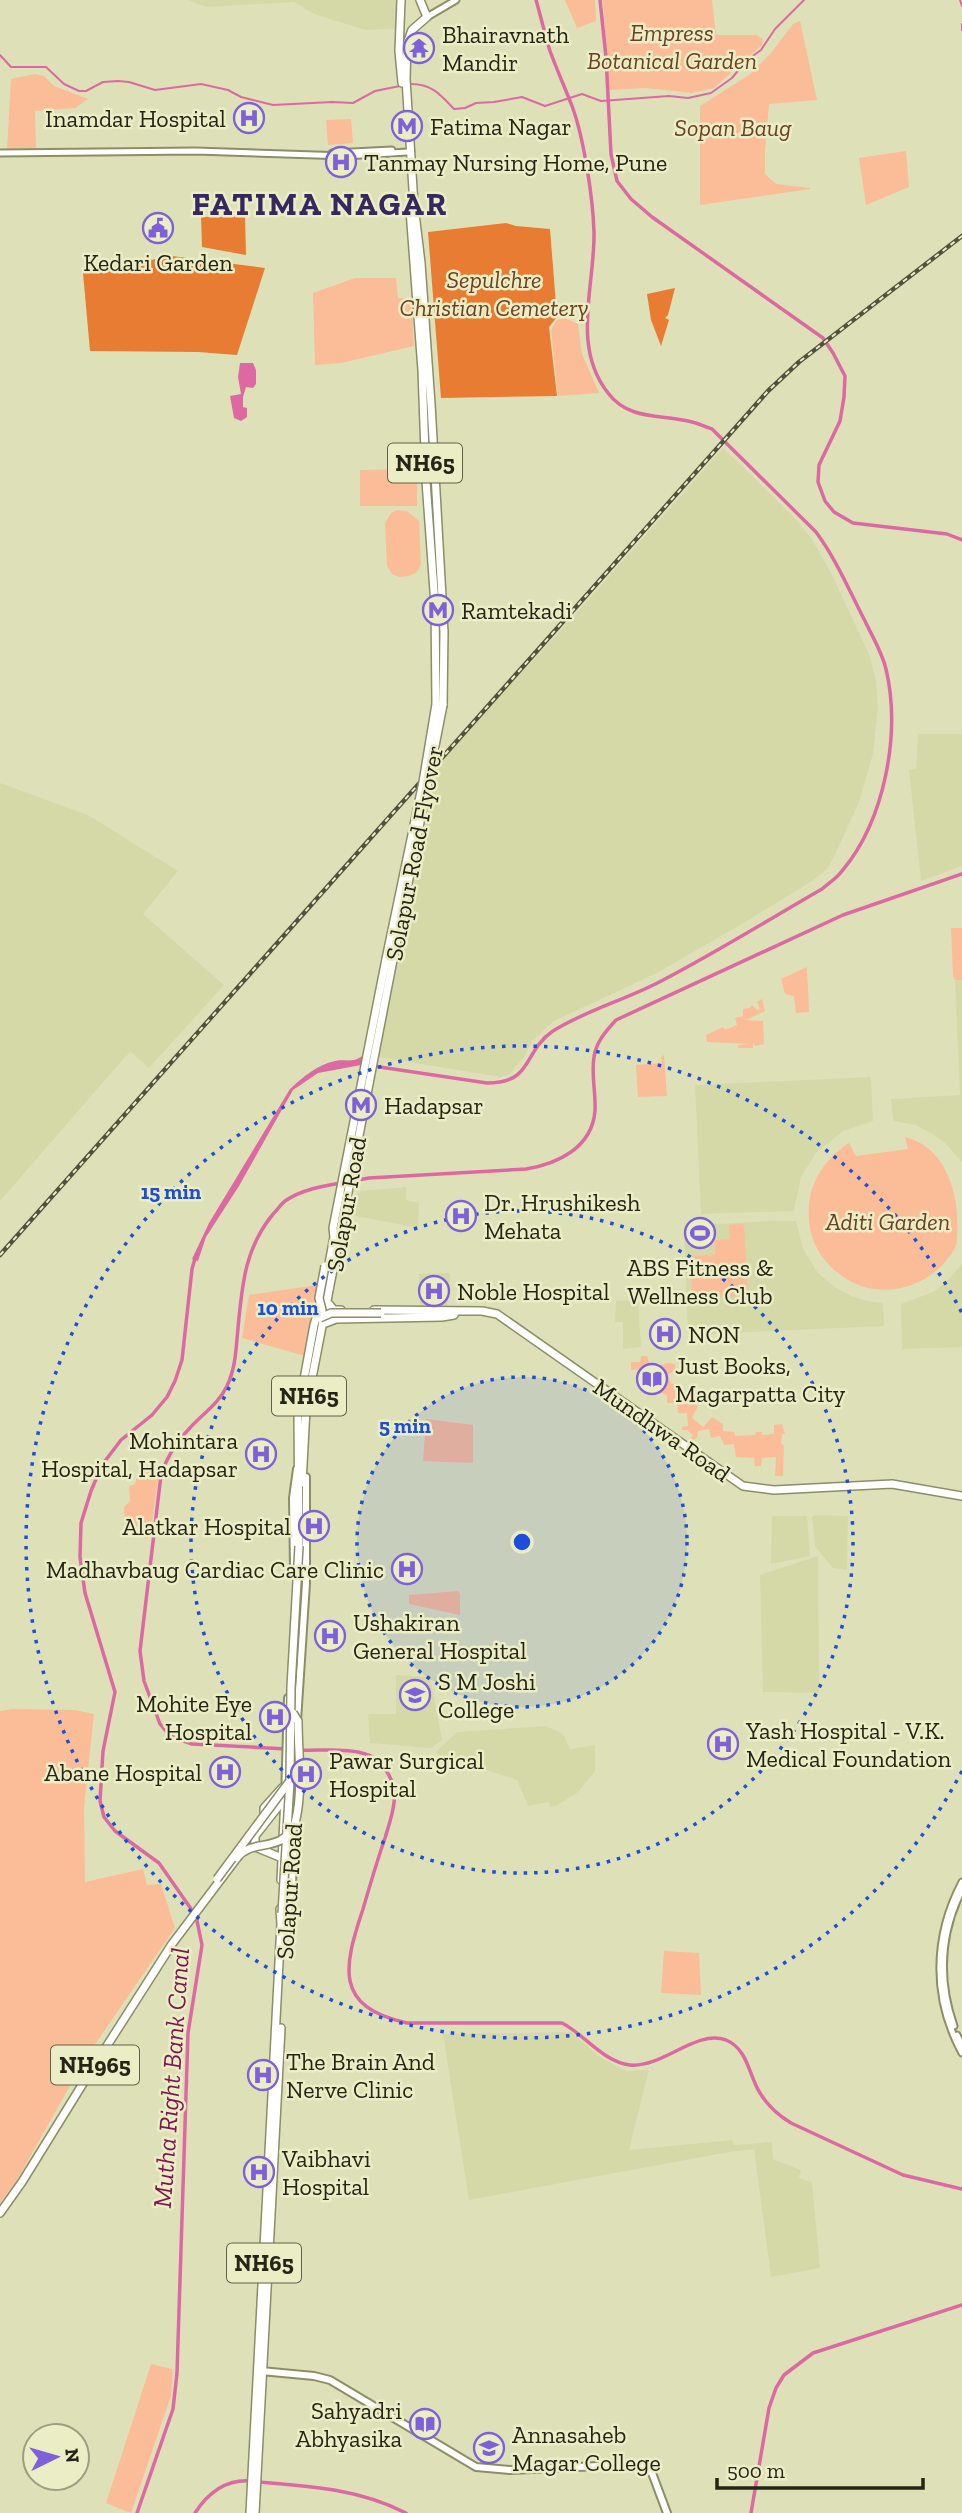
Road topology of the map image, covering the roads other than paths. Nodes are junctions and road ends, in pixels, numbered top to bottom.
1 (401, 0) edge
2 (420, 0) edge
3 (456, 0) edge
4 (428, 17) junction
5 (404, 80) junction
6 (405, 91) junction
7 (407, 150) junction
8 (0, 152) edge
9 (424, 350) junction
10 (438, 701) junction
11 (388, 960) junction
12 (379, 1025) joint
13 (369, 1055) junction
14 (346, 1182) junction
15 (333, 1228) junction
16 (326, 1312) junction
17 (379, 1314) junction
18 (343, 1319) junction
19 (299, 1430) junction
20 (300, 1469) junction
21 (962, 1498) edge
22 (301, 1546) junction
23 (293, 1713) junction
24 (288, 1782) junction
25 (295, 1799) junction
26 (282, 1802) junction
27 (264, 1812) junction
28 (255, 1846) junction
29 (282, 1858) junction
30 (962, 1882) edge
31 (962, 1890) edge
32 (209, 1891) junction
33 (195, 1912) junction
34 (284, 1912) junction
35 (283, 1924) junction
36 (961, 2045) edge
37 (962, 2053) edge
38 (0, 2207) edge
39 (0, 2213) edge
40 (261, 2372) junction
41 (253, 2513) edge
42 (666, 2513) edge

1 - 5 highway, NH65
2 - 4 highway
3 - 4 main road
4 - 5 highway, NH65
5 - 6 highway, NH65
6 - 7 highway, NH65
6 - 9 highway, NH65
7 - 8 main road
7 - 9 highway, NH65
9 - 10 highway, NH65
9 - 10 highway, Solapur Road Flyover / NH65
10 - 11 highway, Solapur Road Flyover / NH65, bridge
11 - 12 highway, Solapur Road Flyover / NH65
11 - 13 highway, Solapur Road / NH65
12 - 13 highway, Solapur Road / NH65
13 - 14 highway, Solapur Road / NH65
14 - 15 highway, Solapur Road / NH65
14 - 16 highway, Solapur Road / NH65
15 - 16 highway, Solapur Road / NH65
15 - 16 highway, bridge
16 - 17 highway, bridge
16 - 17 highway
16 - 18 highway
16 - 18 highway
16 - 19 highway
16 - 19 highway, Solapur Road / NH65
16 - 20 highway, Solapur Road / NH65
17 - 18 highway
17 - 21 highway, Mundhwa Road
19 - 20 highway, Solapur Road / NH65
20 - 22 highway, NH65
20 - 24 main road, Solapur Road
20 - 25 main road, Solapur Road
22 - 23 highway, NH65, bridge
22 - 24 highway, NH65, bridge
23 - 33 highway, NH965, bridge
23 - 34 highway, NH65, bridge
24 - 26 main road, Solapur Road
24 - 27 highway
24 - 32 highway, NH965, bridge
24 - 34 highway, NH65, bridge
25 - 26 highway
25 - 35 main road, Solapur Road
26 - 27 highway, NH965
26 - 28 highway
26 - 29 highway, Solapur Road
27 - 32 highway, NH965
28 - 29 highway
28 - 33 highway, NH965
29 - 35 highway, Solapur Road
30 - 36 main road
31 - 36 main road
32 - 33 highway, NH965
33 - 38 highway, NH965
33 - 39 highway, NH965
34 - 35 highway, NH65
35 - 40 highway, Solapur Road / NH65
36 - 37 main road
40 - 41 highway, Solapur Road / NH65
40 - 42 main road

